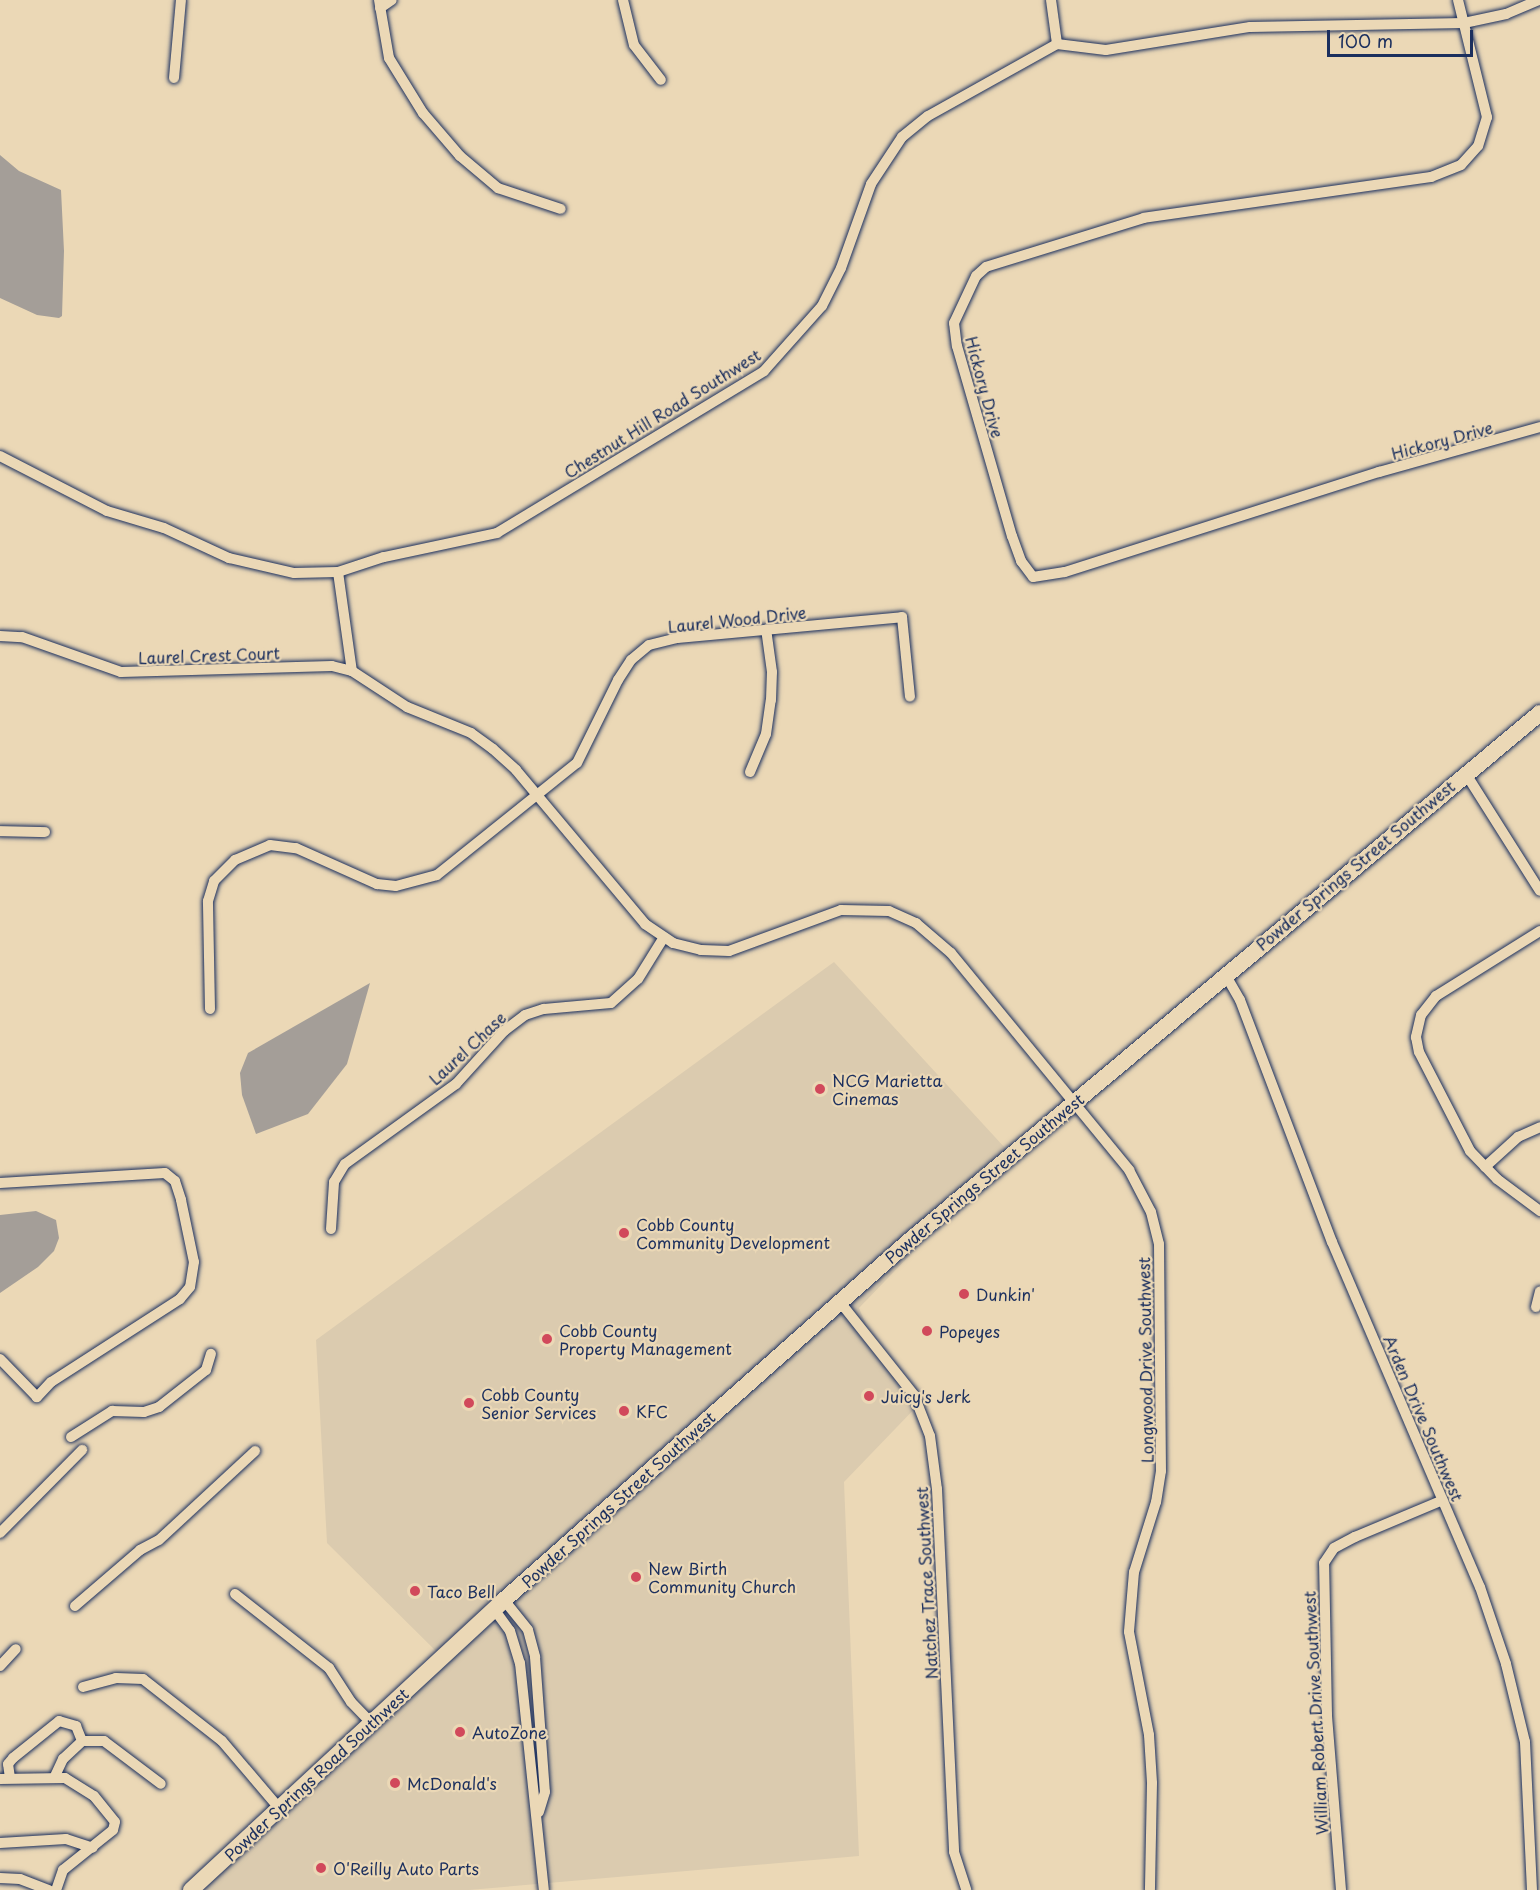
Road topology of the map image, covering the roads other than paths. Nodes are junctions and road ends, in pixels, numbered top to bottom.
1 (181, 0) edge
2 (392, 0) edge
3 (624, 0) edge
4 (1051, 0) edge
5 (1458, 0) edge
6 (1539, 0) edge
7 (379, 4) edge
8 (1464, 23) junction
9 (1058, 44) junction
10 (174, 78) dead end
11 (662, 81) dead end
12 (561, 209) dead end
13 (1540, 427) edge
14 (0, 456) edge
15 (338, 572) junction
16 (766, 629) junction
17 (0, 636) edge
18 (352, 671) junction
19 (910, 697) dead end
20 (1540, 713) edge
21 (750, 772) dead end
22 (1466, 774) junction
23 (538, 797) junction
24 (0, 831) edge
25 (45, 832) dead end
26 (1540, 891) edge
27 (1540, 931) edge
28 (664, 937) junction
29 (1225, 974) junction
30 (210, 1009) dead end
31 (1074, 1102) junction
32 (1540, 1127) edge
33 (1485, 1167) junction
34 (0, 1183) edge
35 (1540, 1211) edge
36 (331, 1229) dead end
37 (1540, 1291) edge
38 (840, 1302) junction
39 (1536, 1307) dead end
40 (211, 1353) dead end
41 (0, 1359) edge
42 (71, 1437) dead end
43 (82, 1450) dead end
44 (255, 1451) dead end
45 (1443, 1500) junction
46 (0, 1533) edge
47 (235, 1594) dead end
48 (499, 1605) junction
49 (75, 1606) dead end
50 (16, 1649) dead end
51 (441, 1659) joint
52 (0, 1666) edge
53 (83, 1687) dead end
54 (372, 1724) junction
55 (82, 1741) junction
56 (55, 1776) junction
57 (5, 1779) edge
58 (162, 1784) dead end
59 (279, 1808) junction
60 (538, 1812) junction
61 (0, 1844) edge
62 (93, 1848) junction
63 (0, 1878) edge
64 (49, 1890) edge
65 (56, 1890) edge
66 (191, 1890) edge
67 (544, 1890) edge
68 (966, 1890) edge
69 (1150, 1890) edge
70 (1341, 1890) edge
71 (1532, 1890) edge

1 - 10 street
2 - 7 street
3 - 11 street
4 - 9 street
5 - 8 street, Hickory Drive
6 - 8 street
7 - 12 street
8 - 9 street
8 - 13 street, Hickory Drive
9 - 15 street, Chestnut Hill Road Southwest
14 - 15 street, Chestnut Hill Road Southwest
15 - 18 street
16 - 19 street, Laurel Wood Drive
16 - 21 street
16 - 23 street, Laurel Wood Drive
17 - 18 street, Laurel Crest Court
18 - 23 street, Longwood Drive Southwest
20 - 22 main road, Powder Springs Street Southwest
22 - 26 street
22 - 29 main road, Powder Springs Street Southwest
23 - 28 street, Longwood Drive Southwest
23 - 30 street, Laurel Wood Drive
24 - 25 street
27 - 33 street
28 - 31 street, Longwood Drive Southwest
28 - 36 street, Laurel Chase
29 - 31 main road, Powder Springs Street Southwest
29 - 45 street, Arden Drive Southwest
31 - 38 main road, Powder Springs Street Southwest
31 - 69 street, Longwood Drive Southwest
32 - 33 street
33 - 35 street
34 - 41 street
37 - 39 street
38 - 48 main road, Powder Springs Street Southwest
38 - 68 street, Natchez Trace Southwest
40 - 42 street
43 - 46 street
44 - 49 street
45 - 70 street, William Robert Drive Southwest
45 - 71 street, Arden Drive Southwest
47 - 54 street
48 - 51 main road, Powder Springs Street Southwest
48 - 60 street
48 - 60 street
50 - 52 street
51 - 54 main road, Powder Springs Road Southwest
53 - 59 street
54 - 59 main road, Powder Springs Road Southwest
55 - 56 street
55 - 57 street
55 - 58 street
56 - 57 street
56 - 62 street
59 - 66 main road, Powder Springs Road Southwest
60 - 67 street
61 - 62 street
62 - 65 street
63 - 64 street

